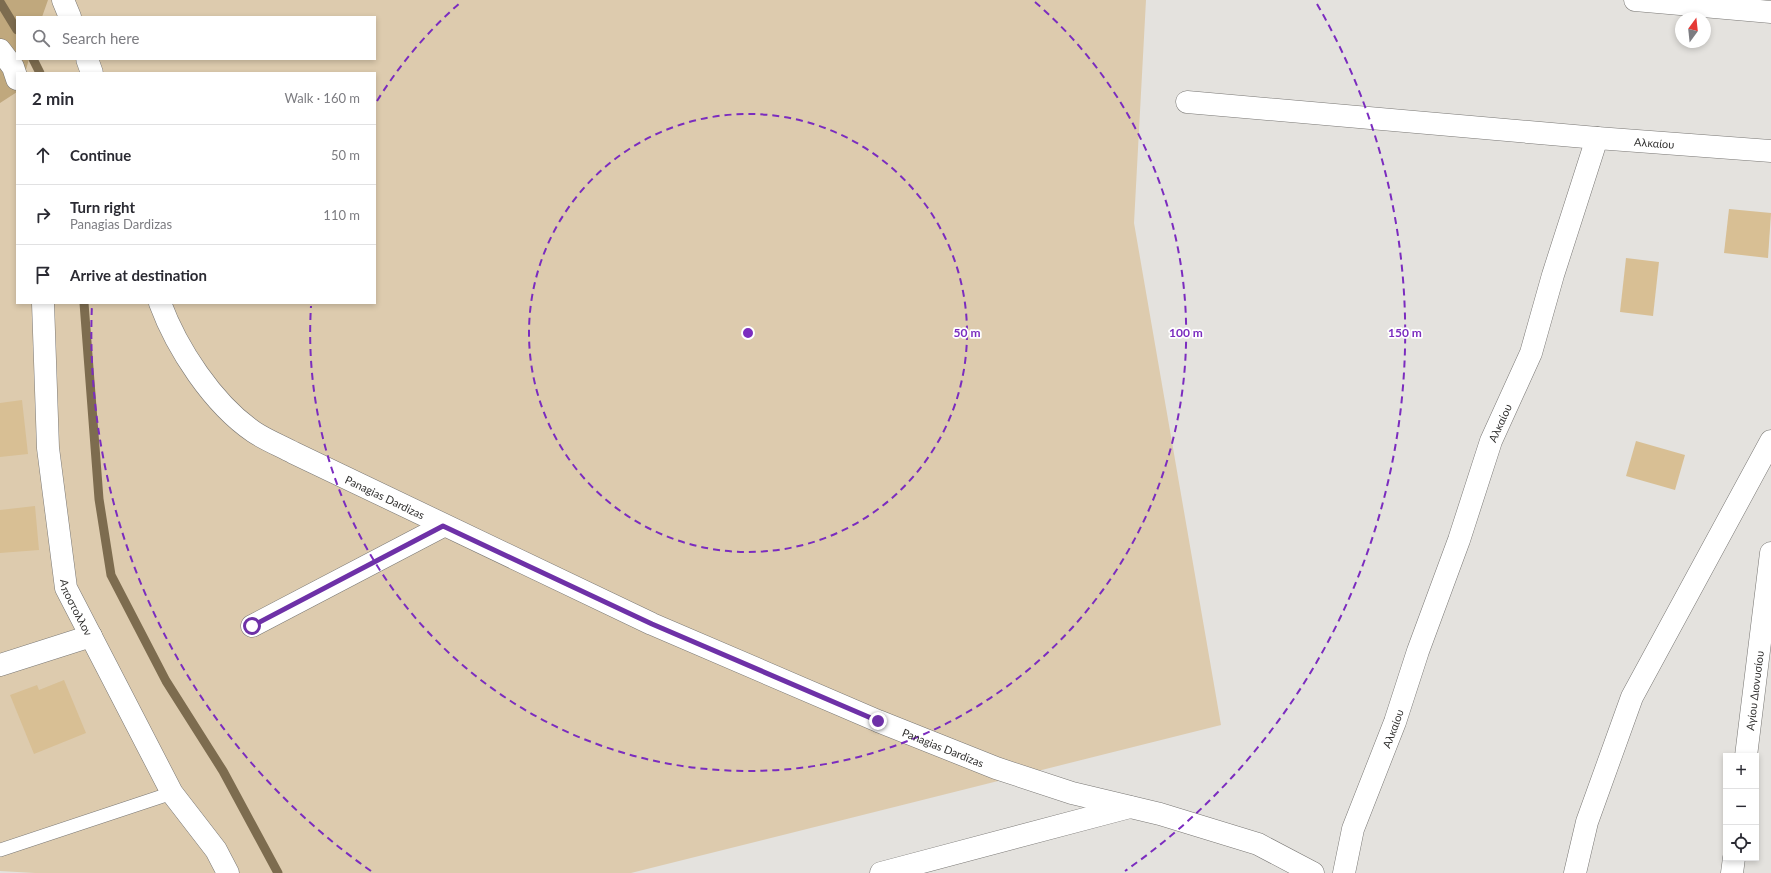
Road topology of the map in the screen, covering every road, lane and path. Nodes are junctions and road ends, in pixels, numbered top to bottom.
1 (63, 0) edge
2 (1635, 0) edge
3 (1771, 12) edge
4 (70, 16) edge
5 (0, 50) edge
6 (87, 60) edge
7 (92, 72) edge
8 (16, 75) edge
9 (1187, 102) dead end
10 (1597, 138) junction
11 (1771, 151) edge
12 (43, 304) edge
13 (160, 304) edge
14 (1771, 441) edge
15 (443, 526) junction
16 (1771, 553) edge
17 (252, 626) dead end
18 (91, 636) junction
19 (0, 665) edge
20 (1746, 753) edge
21 (172, 793) junction
22 (1130, 807) junction
23 (0, 850) edge
24 (1734, 861) edge
25 (228, 873) edge
26 (881, 873) edge
27 (1313, 873) edge
28 (1344, 873) edge
29 (1575, 873) edge
30 (1732, 873) edge

1 - 4 street
2 - 3 street
5 - 8 street
6 - 7 street
9 - 10 street
10 - 11 street, Αλκαίου
10 - 28 street, Αλκαίου
12 - 18 street, Αποστολλον
13 - 15 street, Panagias Dardizas
14 - 29 street
15 - 17 street
15 - 22 street, Panagias Dardizas
16 - 20 street, Αγίου Διονυσίου
18 - 19 street
18 - 21 street, Αποστολλον
21 - 23 lane
21 - 25 street, Αποστολλον
22 - 26 street
22 - 27 street, Panagias Dardizas
24 - 30 street

